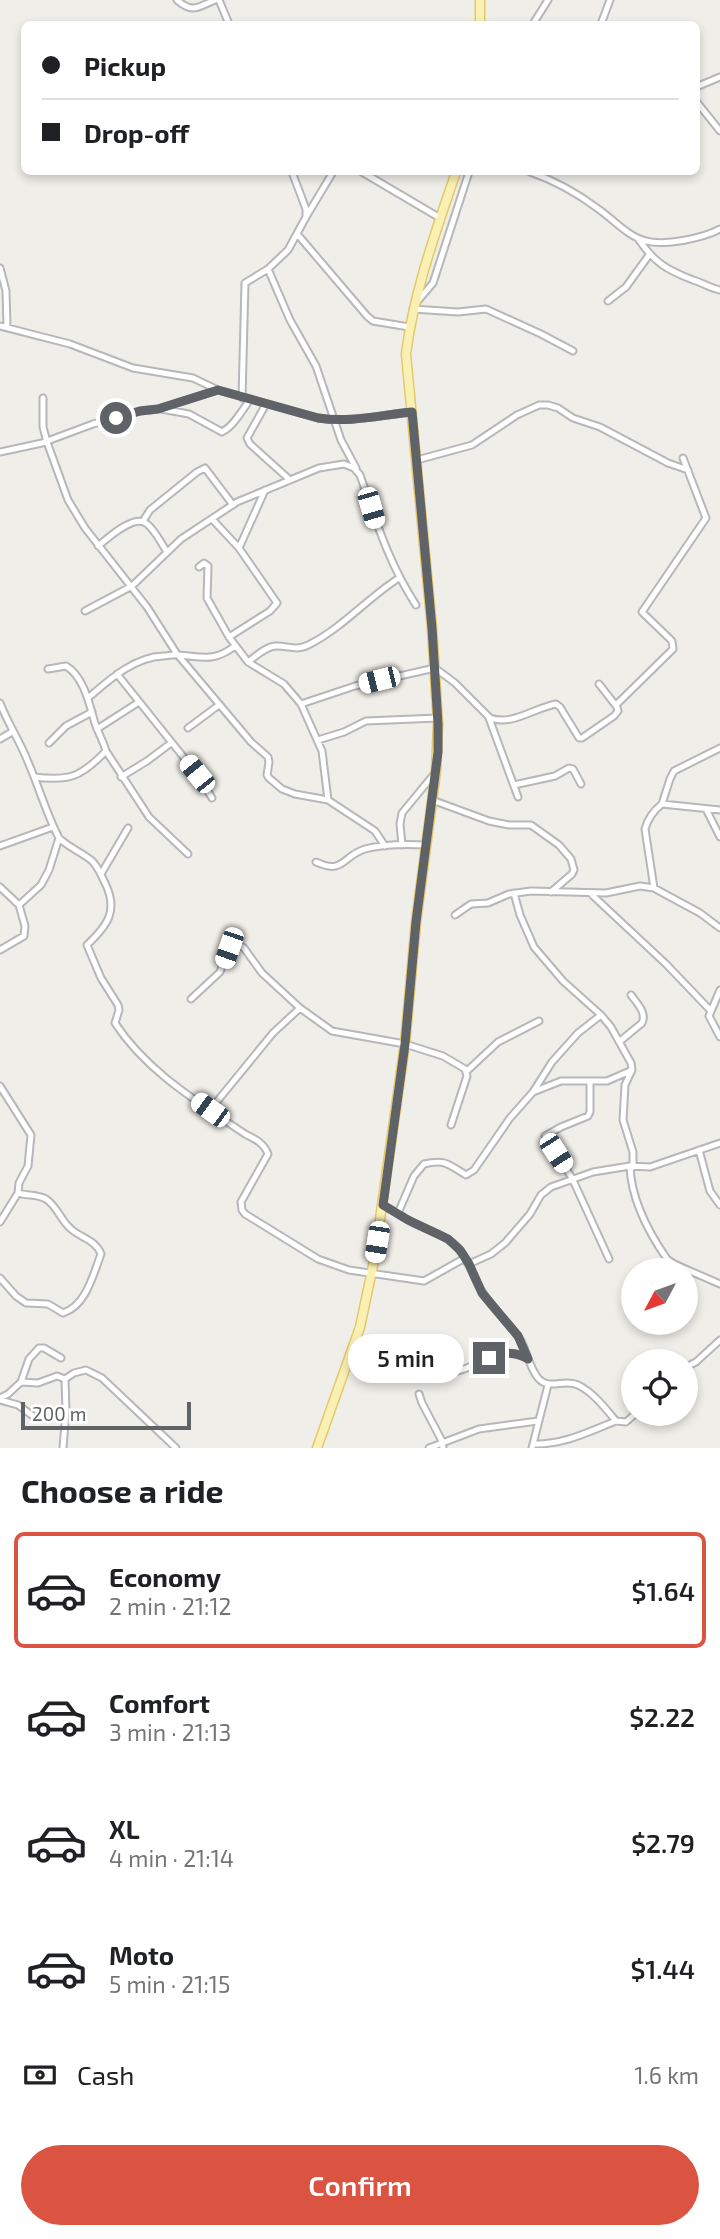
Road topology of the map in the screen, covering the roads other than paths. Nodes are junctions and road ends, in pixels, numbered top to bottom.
1 (177, 0) edge
2 (217, 0) edge
3 (480, 0) edge
4 (548, 0) edge
5 (610, 0) edge
6 (228, 21) edge
7 (480, 21) edge
8 (535, 21) edge
9 (602, 21) edge
10 (720, 77) edge
11 (700, 85) edge
12 (700, 107) edge
13 (720, 131) edge
14 (294, 175) edge
15 (331, 175) edge
16 (367, 175) edge
17 (455, 175) edge
18 (468, 175) edge
19 (538, 175) edge
20 (306, 217) junction
21 (440, 218) junction
22 (720, 229) edge
23 (298, 235) junction
24 (638, 238) junction
25 (649, 255) junction
26 (0, 268) edge
27 (268, 269) junction
28 (720, 290) edge
29 (608, 302) dead end
30 (414, 307) junction
31 (3, 327) edge
32 (409, 327) junction
33 (573, 351) dead end
34 (218, 390) junction
35 (43, 398) dead end
36 (242, 398) junction
37 (250, 400) junction
38 (266, 404) junction
39 (158, 409) junction
40 (412, 412) junction
41 (334, 421) junction
42 (47, 442) junction
43 (0, 452) edge
44 (683, 458) dead end
45 (417, 460) junction
46 (688, 470) junction
47 (357, 471) junction
48 (290, 480) junction
49 (265, 490) junction
50 (233, 505) junction
51 (212, 519) junction
52 (143, 521) junction
53 (98, 545) junction
54 (239, 548) junction
55 (167, 552) junction
56 (199, 567) dead end
57 (399, 578) junction
58 (132, 586) junction
59 (416, 605) dead end
60 (85, 611) dead end
61 (229, 637) junction
62 (235, 646) junction
63 (177, 654) junction
64 (248, 662) junction
65 (435, 668) junction
66 (48, 669) dead end
67 (117, 674) junction
68 (599, 684) dead end
69 (88, 698) junction
70 (139, 702) junction
71 (0, 703) edge
72 (301, 704) junction
73 (219, 705) junction
74 (616, 705) junction
75 (92, 712) junction
76 (488, 716) junction
77 (438, 718) junction
78 (188, 728) dead end
79 (97, 729) junction
80 (12, 732) junction
81 (0, 739) edge
82 (318, 740) junction
83 (49, 743) dead end
84 (172, 743) junction
85 (720, 748) edge
86 (106, 751) junction
87 (436, 771) junction
88 (121, 776) junction
89 (34, 777) junction
90 (581, 784) dead end
91 (514, 785) junction
92 (518, 797) dead end
93 (212, 798) dead end
94 (328, 800) junction
95 (432, 800) junction
96 (662, 804) junction
97 (706, 808) junction
98 (720, 810) edge
99 (53, 827) junction
100 (128, 828) dead end
101 (720, 837) edge
102 (59, 838) junction
103 (402, 845) junction
104 (426, 845) junction
105 (0, 846) edge
106 (385, 846) junction
107 (188, 854) dead end
108 (316, 862) dead end
109 (101, 874) junction
110 (0, 887) edge
111 (654, 888) junction
112 (551, 892) junction
113 (514, 893) junction
114 (590, 893) junction
115 (19, 905) junction
116 (455, 915) dead end
117 (720, 928) edge
118 (0, 950) edge
119 (720, 990) edge
120 (631, 995) dead end
121 (191, 999) dead end
122 (300, 1008) junction
123 (710, 1010) junction
124 (601, 1015) junction
125 (539, 1021) dead end
126 (720, 1037) edge
127 (619, 1042) junction
128 (405, 1044) junction
129 (632, 1070) junction
130 (467, 1071) junction
131 (590, 1082) junction
132 (0, 1086) edge
133 (533, 1091) junction
134 (210, 1110) junction
135 (451, 1125) dead end
136 (720, 1143) edge
137 (699, 1150) junction
138 (632, 1167) junction
139 (572, 1178) junction
140 (18, 1193) junction
141 (383, 1205) junction
142 (720, 1205) edge
143 (398, 1213) junction
144 (0, 1222) edge
145 (465, 1258) junction
146 (609, 1259) dead end
147 (469, 1264) junction
148 (372, 1273) junction
149 (0, 1278) edge
150 (720, 1284) edge
151 (720, 1340) edge
152 (61, 1358) dead end
153 (528, 1359) junction
154 (698, 1360) edge
155 (449, 1373) dead end
156 (65, 1379) junction
157 (21, 1382) junction
158 (548, 1385) junction
159 (419, 1394) dead end
160 (0, 1399) edge
161 (33, 1416) dead end
162 (538, 1421) junction
163 (616, 1422) junction
164 (621, 1422) edge
165 (443, 1445) edge
166 (533, 1446) edge
167 (63, 1448) edge
168 (176, 1448) edge
169 (317, 1448) edge
170 (429, 1448) edge

1 - 2 street
2 - 6 street
3 - 7 main road
4 - 8 street
5 - 9 street
10 - 11 street
12 - 13 street
14 - 20 street
15 - 20 street
16 - 21 street
17 - 21 main road
18 - 30 street
19 - 24 street
20 - 23 street
21 - 30 main road
22 - 24 street
23 - 27 street
23 - 32 street
24 - 25 street
25 - 28 street
25 - 29 street
26 - 31 street
27 - 36 street
27 - 41 street
30 - 32 main road
30 - 33 street
31 - 34 street
32 - 40 main road
34 - 36 street
34 - 39 street
35 - 42 street
36 - 37 street
37 - 38 street
37 - 39 street
38 - 41 street
38 - 48 street
39 - 42 street
40 - 41 street
40 - 45 main road
41 - 47 street
42 - 43 street
42 - 53 street
44 - 46 street
45 - 46 street
45 - 65 main road
46 - 74 street
47 - 48 street
47 - 57 street
48 - 49 street
49 - 50 street
49 - 54 street
50 - 51 street
50 - 52 street
51 - 54 street
51 - 55 street
52 - 53 street
52 - 55 street
53 - 58 street
54 - 61 street
55 - 58 street
56 - 61 street
57 - 59 street
57 - 64 street
58 - 60 street
58 - 63 street
61 - 62 street
62 - 63 street
62 - 64 street
63 - 67 street
63 - 73 street
64 - 72 street
65 - 72 street
65 - 76 street
65 - 77 main road
66 - 69 street
67 - 69 street
67 - 70 street
68 - 74 street
69 - 75 street
70 - 79 street
70 - 84 street
71 - 80 street
72 - 82 street
73 - 78 street
73 - 94 street
74 - 76 street
75 - 79 street
75 - 83 street
76 - 91 street
77 - 82 street
77 - 87 main road
79 - 86 street
80 - 81 street
80 - 89 street
82 - 94 street
84 - 88 street
84 - 93 street
85 - 96 street
86 - 88 street
86 - 89 street
87 - 95 main road
87 - 103 street
88 - 107 street
89 - 99 street
90 - 91 street
91 - 92 street
94 - 106 street
95 - 104 main road
95 - 112 street
96 - 97 street
96 - 111 street
97 - 98 street
97 - 101 street
99 - 102 street
99 - 105 street
100 - 109 street
102 - 109 street
102 - 115 street
103 - 104 street
103 - 106 street
104 - 128 main road
106 - 108 street
109 - 134 street
110 - 115 street
111 - 114 street
111 - 117 street
112 - 113 street
112 - 114 street
113 - 116 street
113 - 124 street
114 - 123 street
115 - 118 street
119 - 123 street
120 - 127 street
121 - 122 street
122 - 128 street
122 - 134 street
123 - 126 street
124 - 127 street
124 - 133 street
125 - 130 street
127 - 129 street
128 - 130 street
128 - 141 main road
129 - 131 street
129 - 138 street
130 - 135 street
131 - 133 street
131 - 139 street
132 - 140 street
133 - 143 street
134 - 148 street
136 - 137 street
137 - 138 street
137 - 142 street
138 - 139 street
138 - 150 street
139 - 146 street
139 - 147 street
140 - 144 street
140 - 149 street
141 - 143 street
141 - 148 main road
143 - 145 street
145 - 147 street
145 - 148 street
147 - 153 street
148 - 169 main road
151 - 154 street
152 - 157 street
153 - 155 street
153 - 158 street
156 - 157 street
156 - 167 street
156 - 168 street
157 - 160 street
158 - 162 street
158 - 163 street
159 - 165 street
160 - 161 street
162 - 165 street
162 - 166 street
163 - 164 street
163 - 166 street
165 - 170 street

